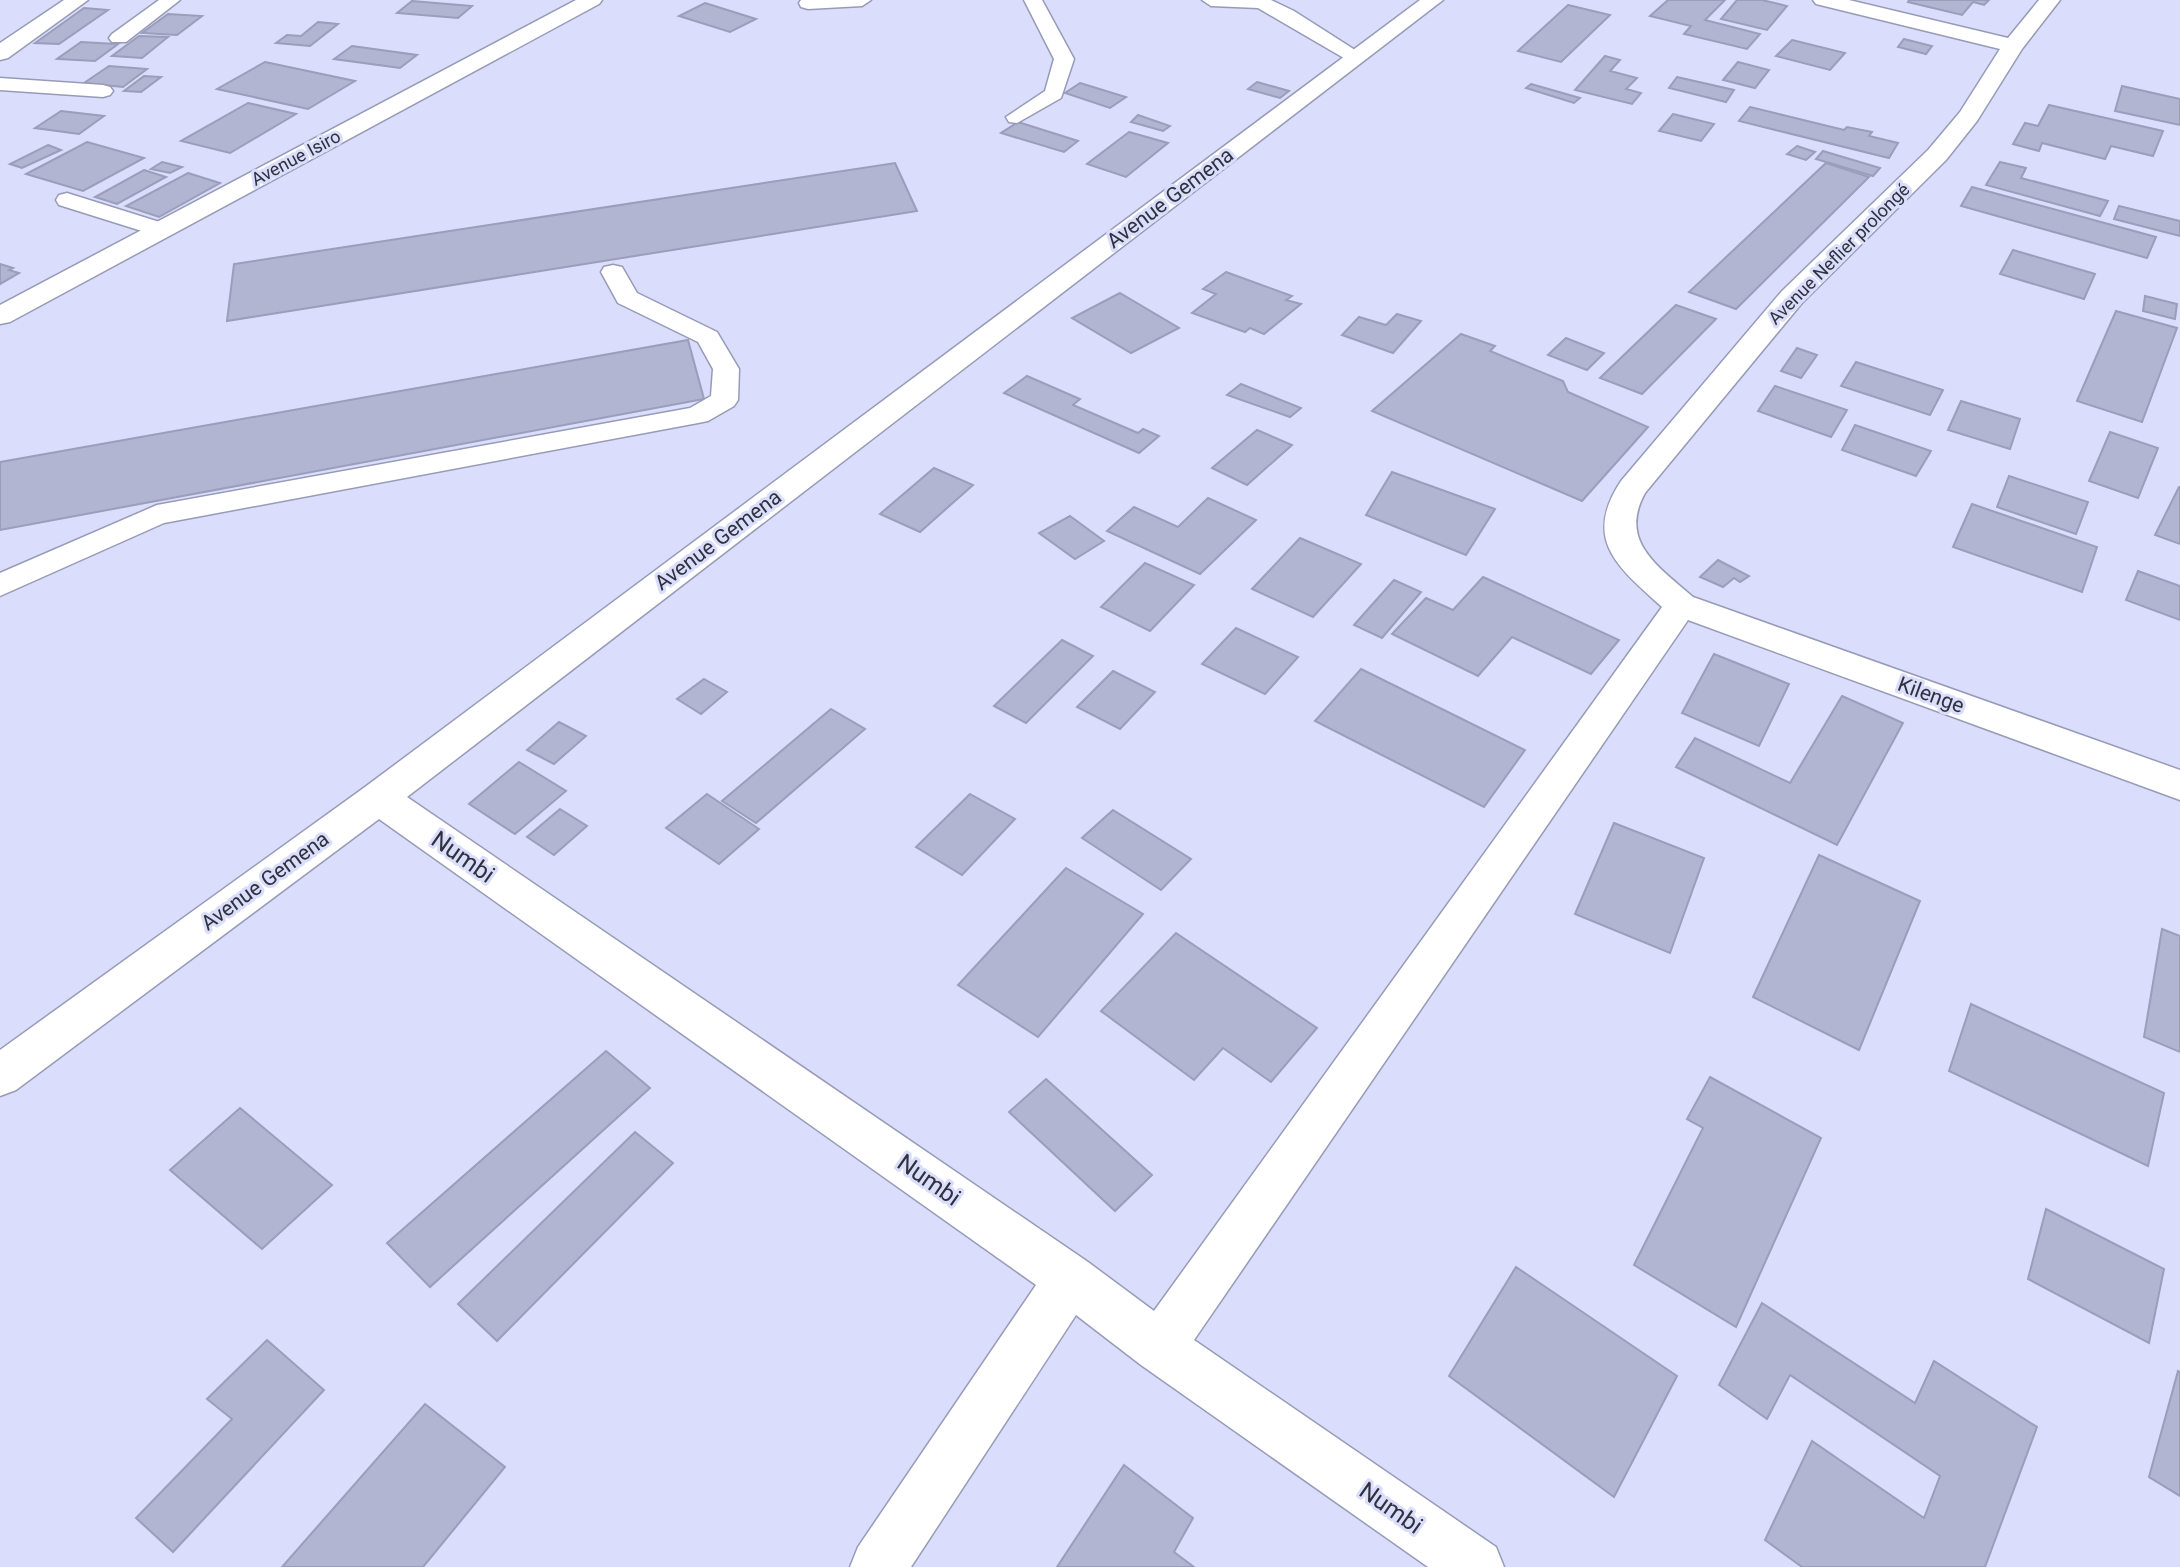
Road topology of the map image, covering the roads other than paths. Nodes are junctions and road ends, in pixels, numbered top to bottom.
1 (78, 0) edge
2 (171, 0) edge
3 (592, 0) edge
4 (862, 0) edge
5 (1033, 0) edge
6 (1211, 0) edge
7 (1433, 0) edge
8 (1823, 0) edge
9 (2050, 0) edge
10 (1258, 2) edge
11 (808, 3) dead end
12 (120, 38) dead end
13 (2014, 46) junction
14 (0, 53) edge
15 (1356, 57) junction
16 (0, 84) edge
17 (103, 91) dead end
18 (1017, 117) dead end
19 (67, 200) dead end
20 (161, 230) junction
21 (613, 272) dead end
22 (0, 316) edge
23 (0, 586) edge
24 (1681, 606) junction
25 (2180, 785) edge
26 (379, 798) junction
27 (0, 1076) edge
28 (1070, 1279) junction
29 (1159, 1347) junction
30 (878, 1567) edge
31 (1476, 1567) edge

1 - 14 street
2 - 12 lane
3 - 20 street, Avenue Isiro
4 - 11 lane
5 - 18 lane
6 - 10 lane
7 - 15 street, Avenue Gemena
8 - 13 street
9 - 13 street, Avenue Neflier prolongé
10 - 15 lane
13 - 24 street, Avenue Neflier prolongé
15 - 26 street, Avenue Gemena
16 - 17 lane
19 - 20 lane
20 - 22 street, Avenue Isiro
21 - 23 lane
24 - 25 street, Kilenge
24 - 29 street
26 - 27 street, Avenue Gemena
26 - 28 street, Numbi
28 - 29 street, Numbi
28 - 30 street
29 - 31 street, Numbi

